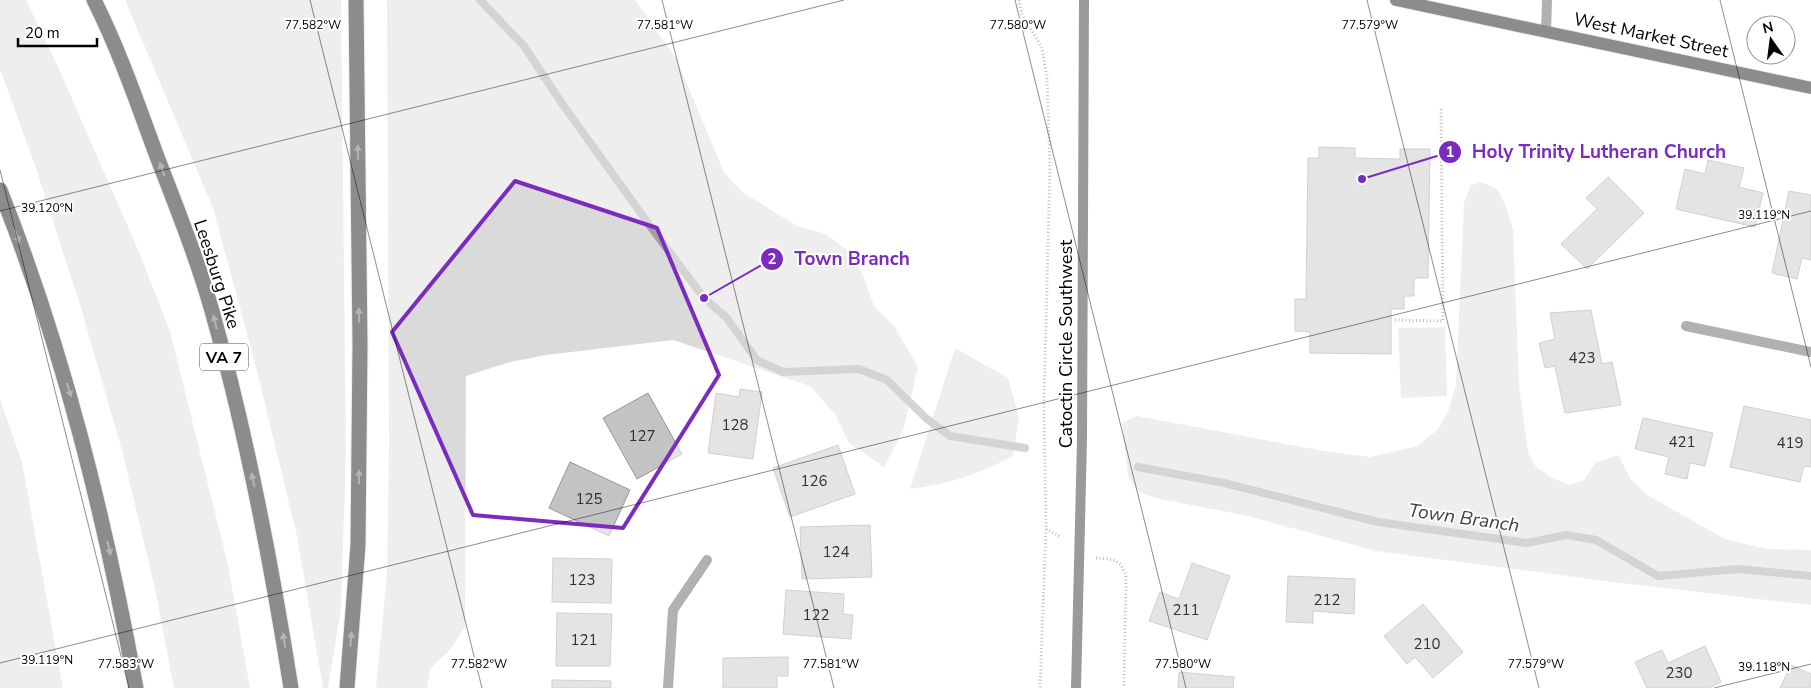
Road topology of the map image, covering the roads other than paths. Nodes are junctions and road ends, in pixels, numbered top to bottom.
1 (94, 0) edge
2 (356, 0) edge
3 (1084, 0) edge
4 (1396, 0) edge
5 (1547, 0) edge
6 (1546, 31) junction
7 (1811, 88) edge
8 (0, 190) edge
9 (1686, 326) dead end
10 (1811, 352) edge
11 (707, 560) dead end
12 (136, 688) edge
13 (291, 688) edge
14 (347, 688) edge
15 (668, 688) edge
16 (1076, 688) edge

13 -> 1 highway, Leesburg Pike / VA 7
14 -> 2 highway
3 - 16 main road, Catoctin Circle Southwest
4 - 6 main road, West Market Street
5 - 6 street
6 - 7 main road, West Market Street
8 -> 12 highway
9 - 10 street
11 - 15 street

